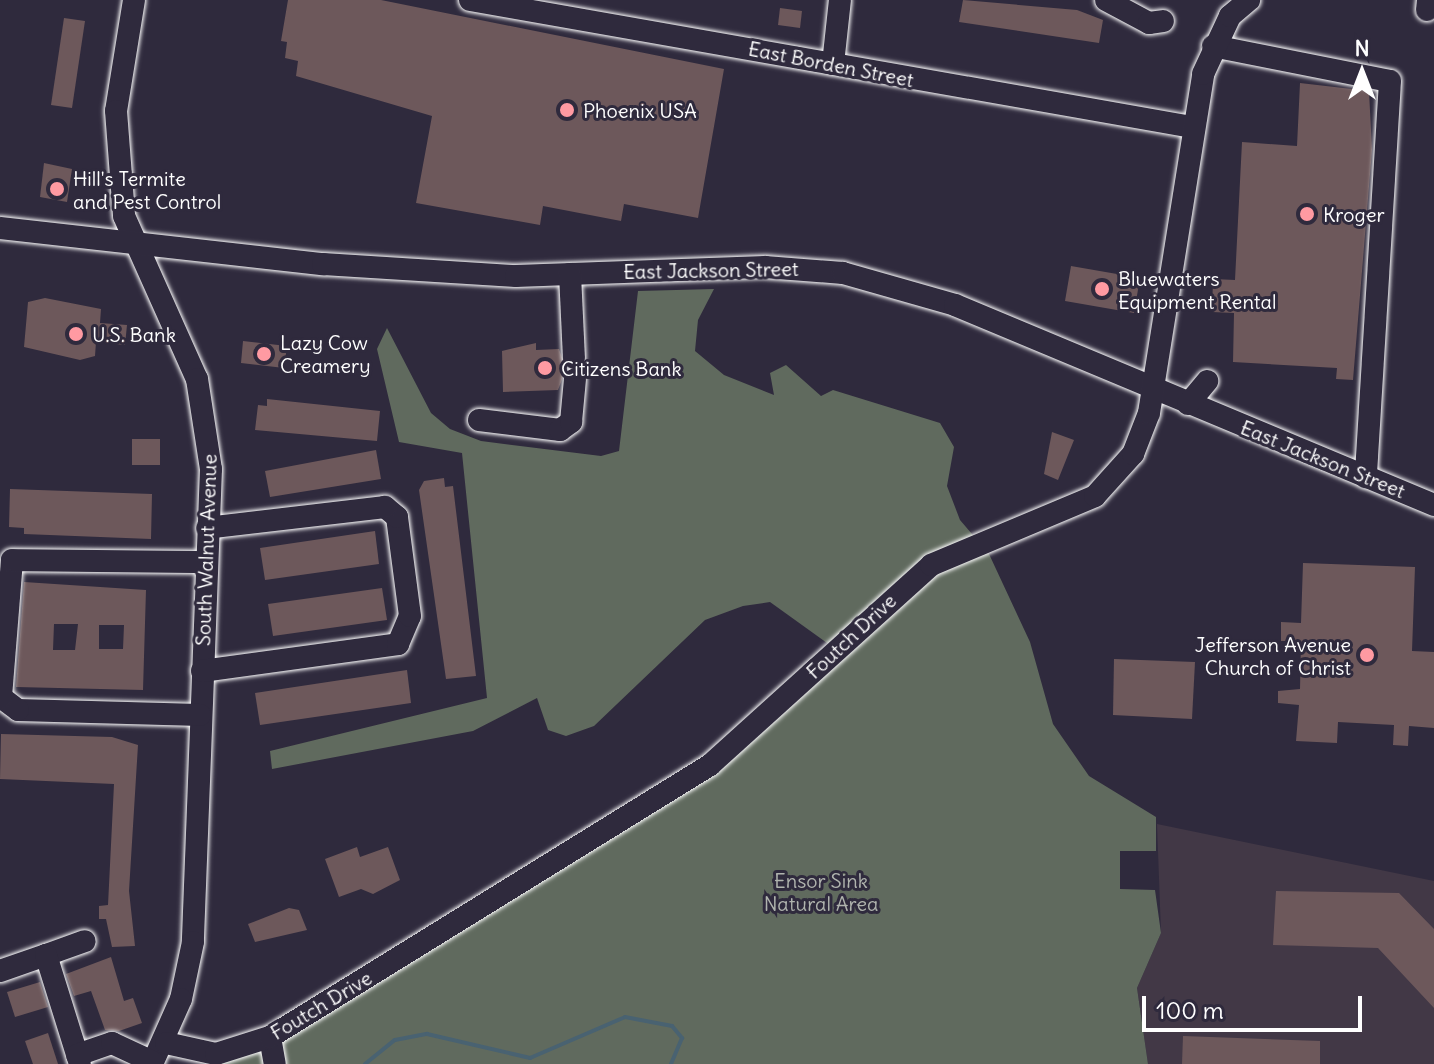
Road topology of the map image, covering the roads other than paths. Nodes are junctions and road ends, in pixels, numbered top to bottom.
1 (134, 0) edge
2 (470, 0) edge
3 (840, 0) edge
4 (1106, 0) edge
5 (1249, 0) edge
6 (1163, 21) dead end
7 (1213, 46) junction
8 (833, 64) junction
9 (1192, 127) junction
10 (0, 228) edge
11 (136, 246) junction
12 (570, 274) junction
13 (1207, 381) dead end
14 (1152, 389) junction
15 (1188, 404) junction
16 (479, 420) dead end
17 (1366, 477) junction
18 (1434, 505) edge
19 (207, 528) junction
20 (206, 562) junction
21 (202, 671) junction
22 (200, 715) junction
23 (85, 941) dead end
24 (46, 955) junction
25 (0, 971) edge
26 (270, 1037) junction
27 (157, 1056) edge
28 (78, 1059) edge
29 (275, 1064) edge

1 - 11 street, South Walnut Avenue
2 - 8 street, East Borden Street
3 - 8 street
4 - 6 street
5 - 7 street, Foutch Drive
7 - 9 street, Foutch Drive
7 - 17 street
8 - 9 street, East Borden Street
9 - 14 street, Foutch Drive
10 - 11 street, East Jackson Street
11 - 12 street, East Jackson Street
11 - 19 street, South Walnut Avenue
12 - 14 street, East Jackson Street
12 - 16 street
13 - 15 street
14 - 15 street, East Jackson Street
14 - 26 street, Foutch Drive
15 - 17 street, East Jackson Street
17 - 18 street, East Jackson Street
19 - 20 street, South Walnut Avenue
19 - 21 street
20 - 21 street, South Walnut Avenue
20 - 22 street
21 - 22 street, South Walnut Avenue
22 - 27 street, South Walnut Avenue
23 - 24 street
24 - 25 street
24 - 28 street
26 - 27 street, Foutch Drive
26 - 29 street
27 - 28 street, Foutch Drive

